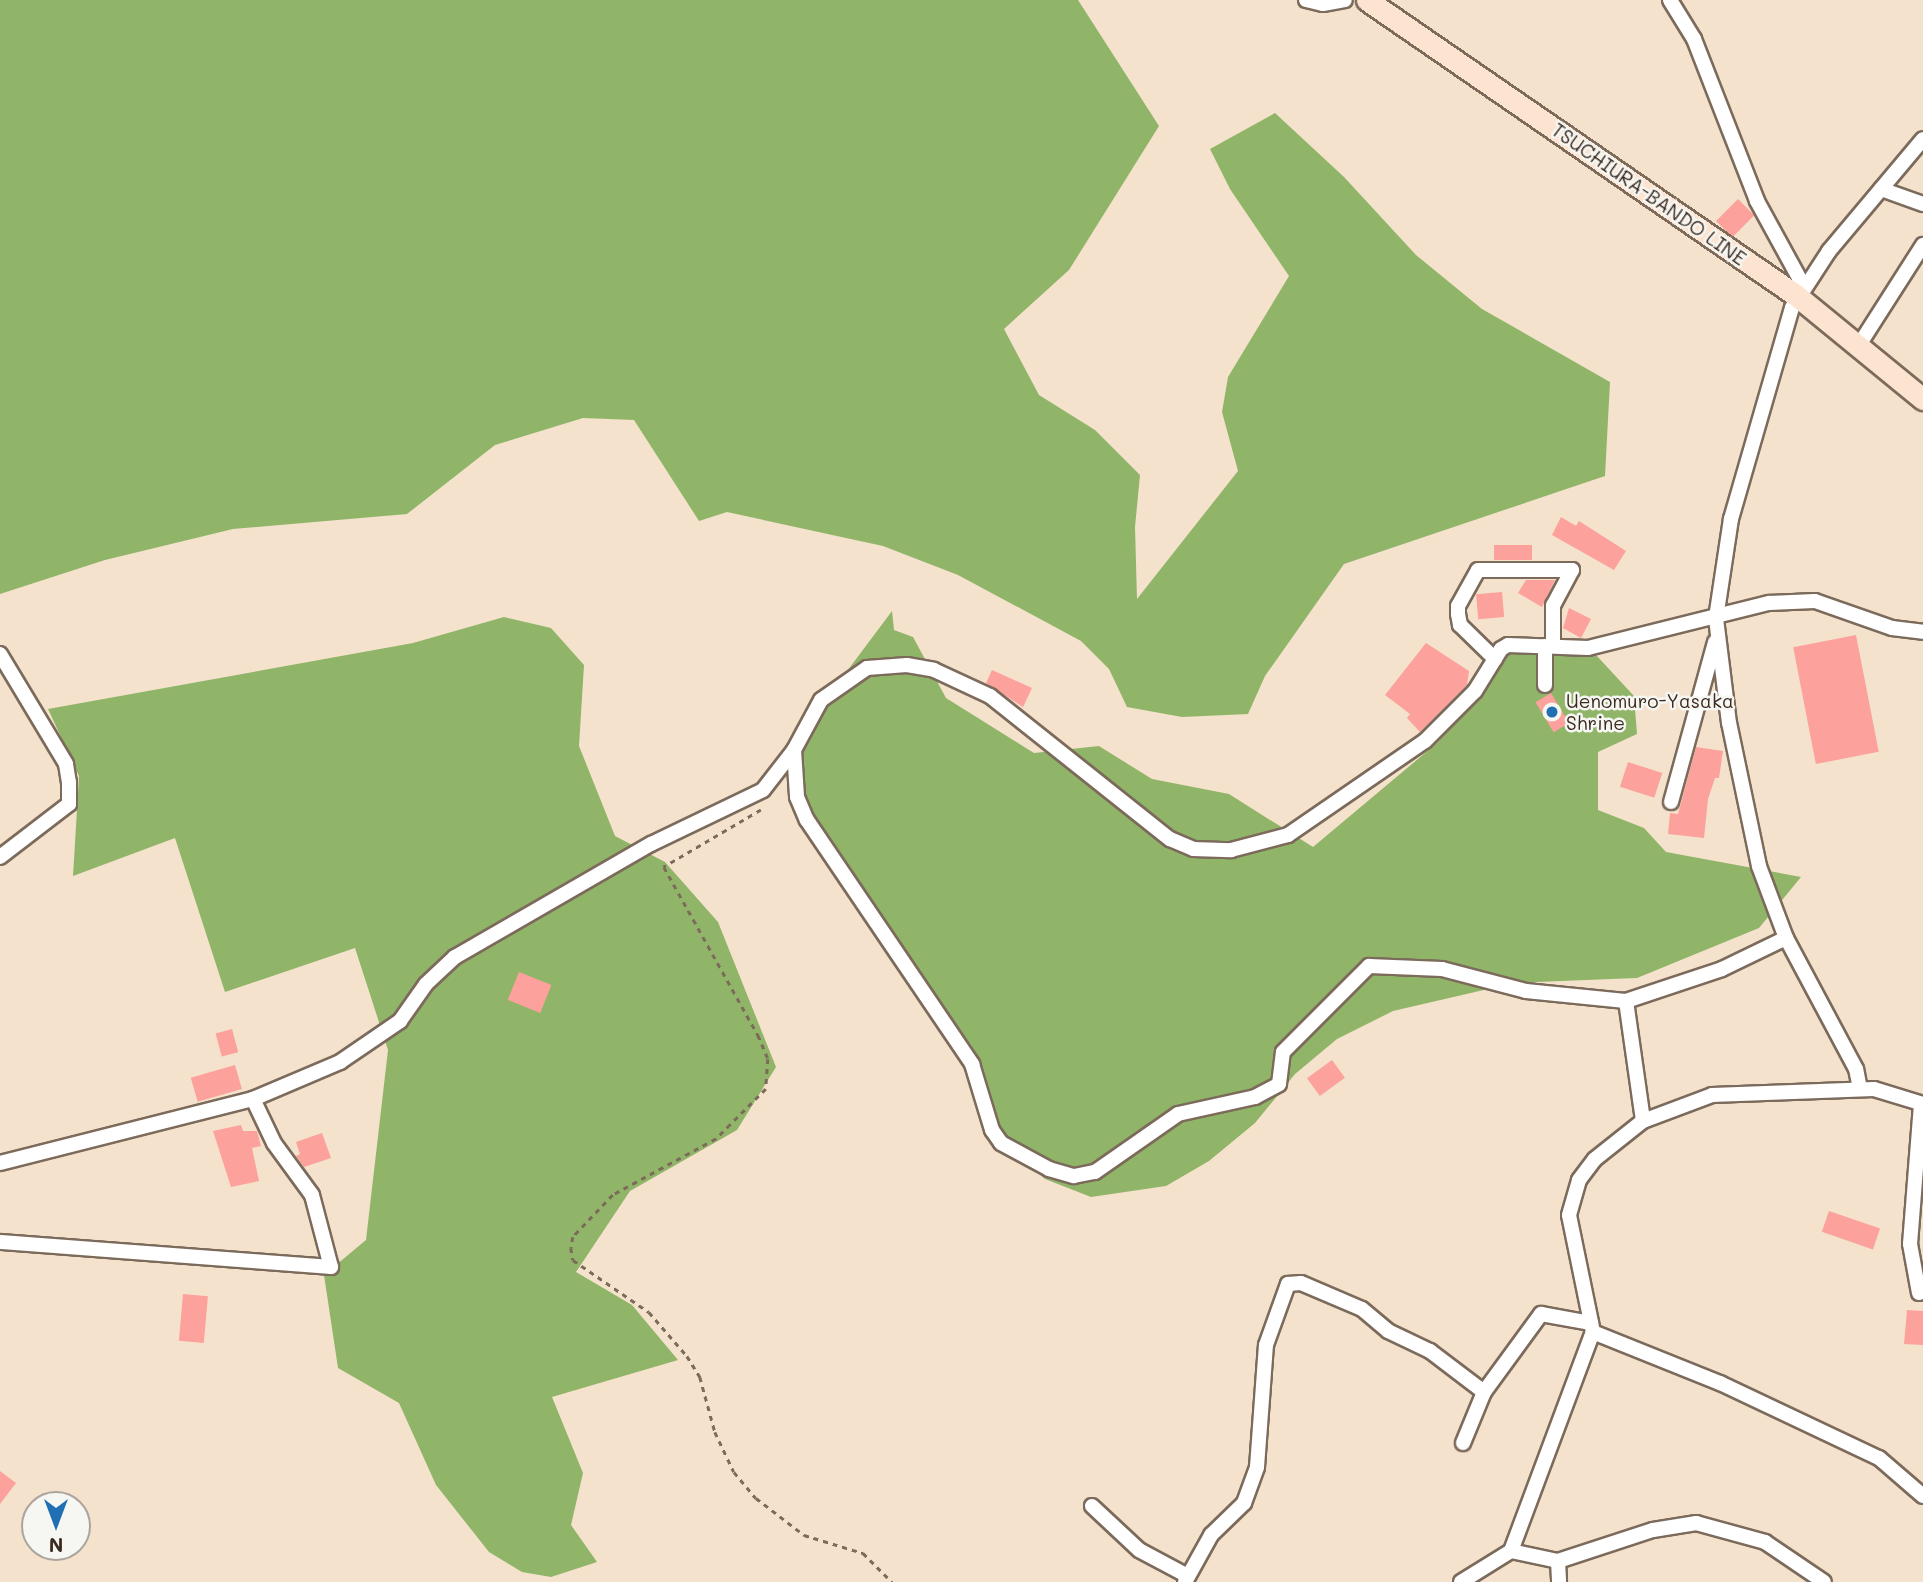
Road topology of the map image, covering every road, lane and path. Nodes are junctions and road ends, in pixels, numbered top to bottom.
1 (1306, 0) edge
2 (1345, 0) edge
3 (1367, 0) edge
4 (1670, 0) edge
5 (1389, 6) edge
6 (1923, 139) edge
7 (1881, 189) junction
8 (1923, 204) edge
9 (1923, 245) edge
10 (1800, 290) junction
11 (1859, 345) junction
12 (1923, 398) edge
13 (1716, 618) junction
14 (1923, 632) edge
15 (1718, 634) junction
16 (1549, 646) junction
17 (0, 653) edge
18 (1495, 659) junction
19 (1545, 685) dead end
20 (794, 750) junction
21 (1671, 802) dead end
22 (771, 804) dead end
23 (0, 857) edge
24 (1786, 937) junction
25 (1626, 1001) junction
26 (1860, 1090) junction
27 (253, 1099) junction
28 (1922, 1104) edge
29 (1643, 1121) junction
30 (0, 1163) edge
31 (0, 1242) edge
32 (1919, 1293) dead end
33 (1592, 1328) junction
34 (1484, 1392) junction
35 (1464, 1443) dead end
36 (1923, 1496) edge
37 (1092, 1506) dead end
38 (1511, 1551) junction
39 (1558, 1561) junction
40 (1187, 1579) edge
41 (892, 1582) edge
42 (1461, 1582) edge
43 (1559, 1582) edge
44 (1824, 1582) edge

1 - 2 street
3 - 5 main road, TSUCHIURA-BANDO LINE
4 - 10 street
5 - 10 main road, TSUCHIURA-BANDO LINE
6 - 7 street
7 - 8 street
7 - 10 street
9 - 11 street
10 - 11 main road, TSUCHIURA-BANDO LINE
10 - 13 street
11 - 12 main road, TSUCHIURA-BANDO LINE
13 - 14 street
13 - 15 street
13 - 16 street
15 - 21 street
15 - 24 street
16 - 18 street
16 - 18 street
16 - 19 street
17 - 23 street
18 - 20 street
20 - 25 street
20 - 27 street
22 - 41 path
24 - 25 street
24 - 26 street
25 - 29 street
26 - 28 street
26 - 29 street
27 - 30 street
27 - 31 street
28 - 32 street
29 - 33 street
33 - 34 street
33 - 36 street
33 - 38 street
34 - 35 street
34 - 40 street
37 - 40 street
38 - 39 street
38 - 42 street
39 - 43 street
39 - 44 street

